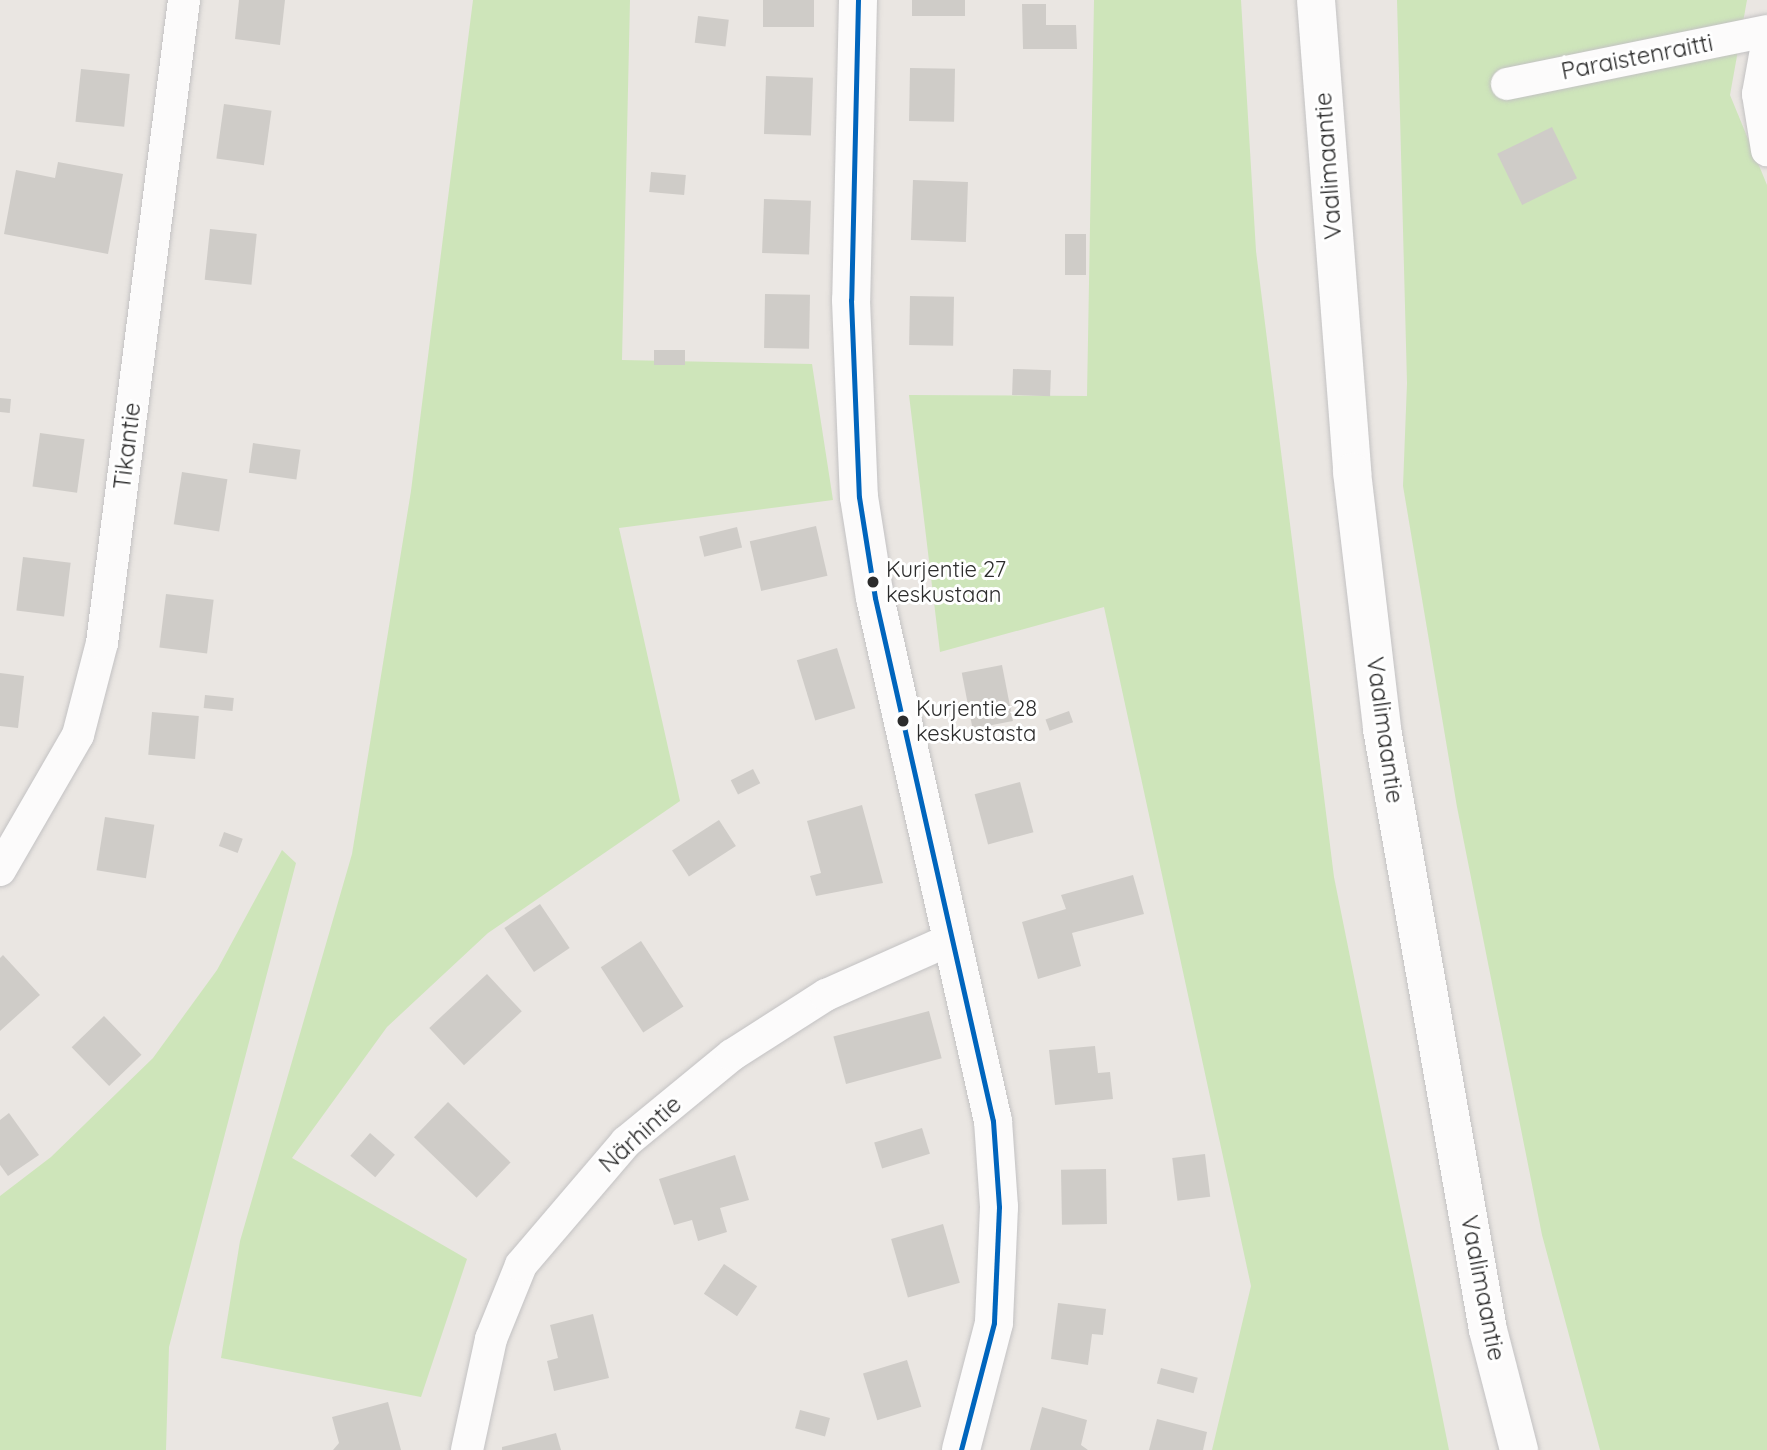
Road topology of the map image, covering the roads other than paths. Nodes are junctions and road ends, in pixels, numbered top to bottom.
1 (184, 0) edge
2 (858, 0) edge
3 (1316, 0) edge
4 (1767, 31) edge
5 (1767, 44) edge
6 (1507, 84) dead end
7 (1767, 150) edge
8 (0, 870) edge
9 (952, 939) junction
10 (467, 1450) edge
11 (961, 1450) edge
12 (1519, 1450) edge

1 - 8 street, Tikantie
2 - 9 street
3 - 12 street, Vaalimaantie
4 - 6 street, Paraistenraitti
5 - 7 street
9 - 10 street, Närhintie
9 - 11 street

